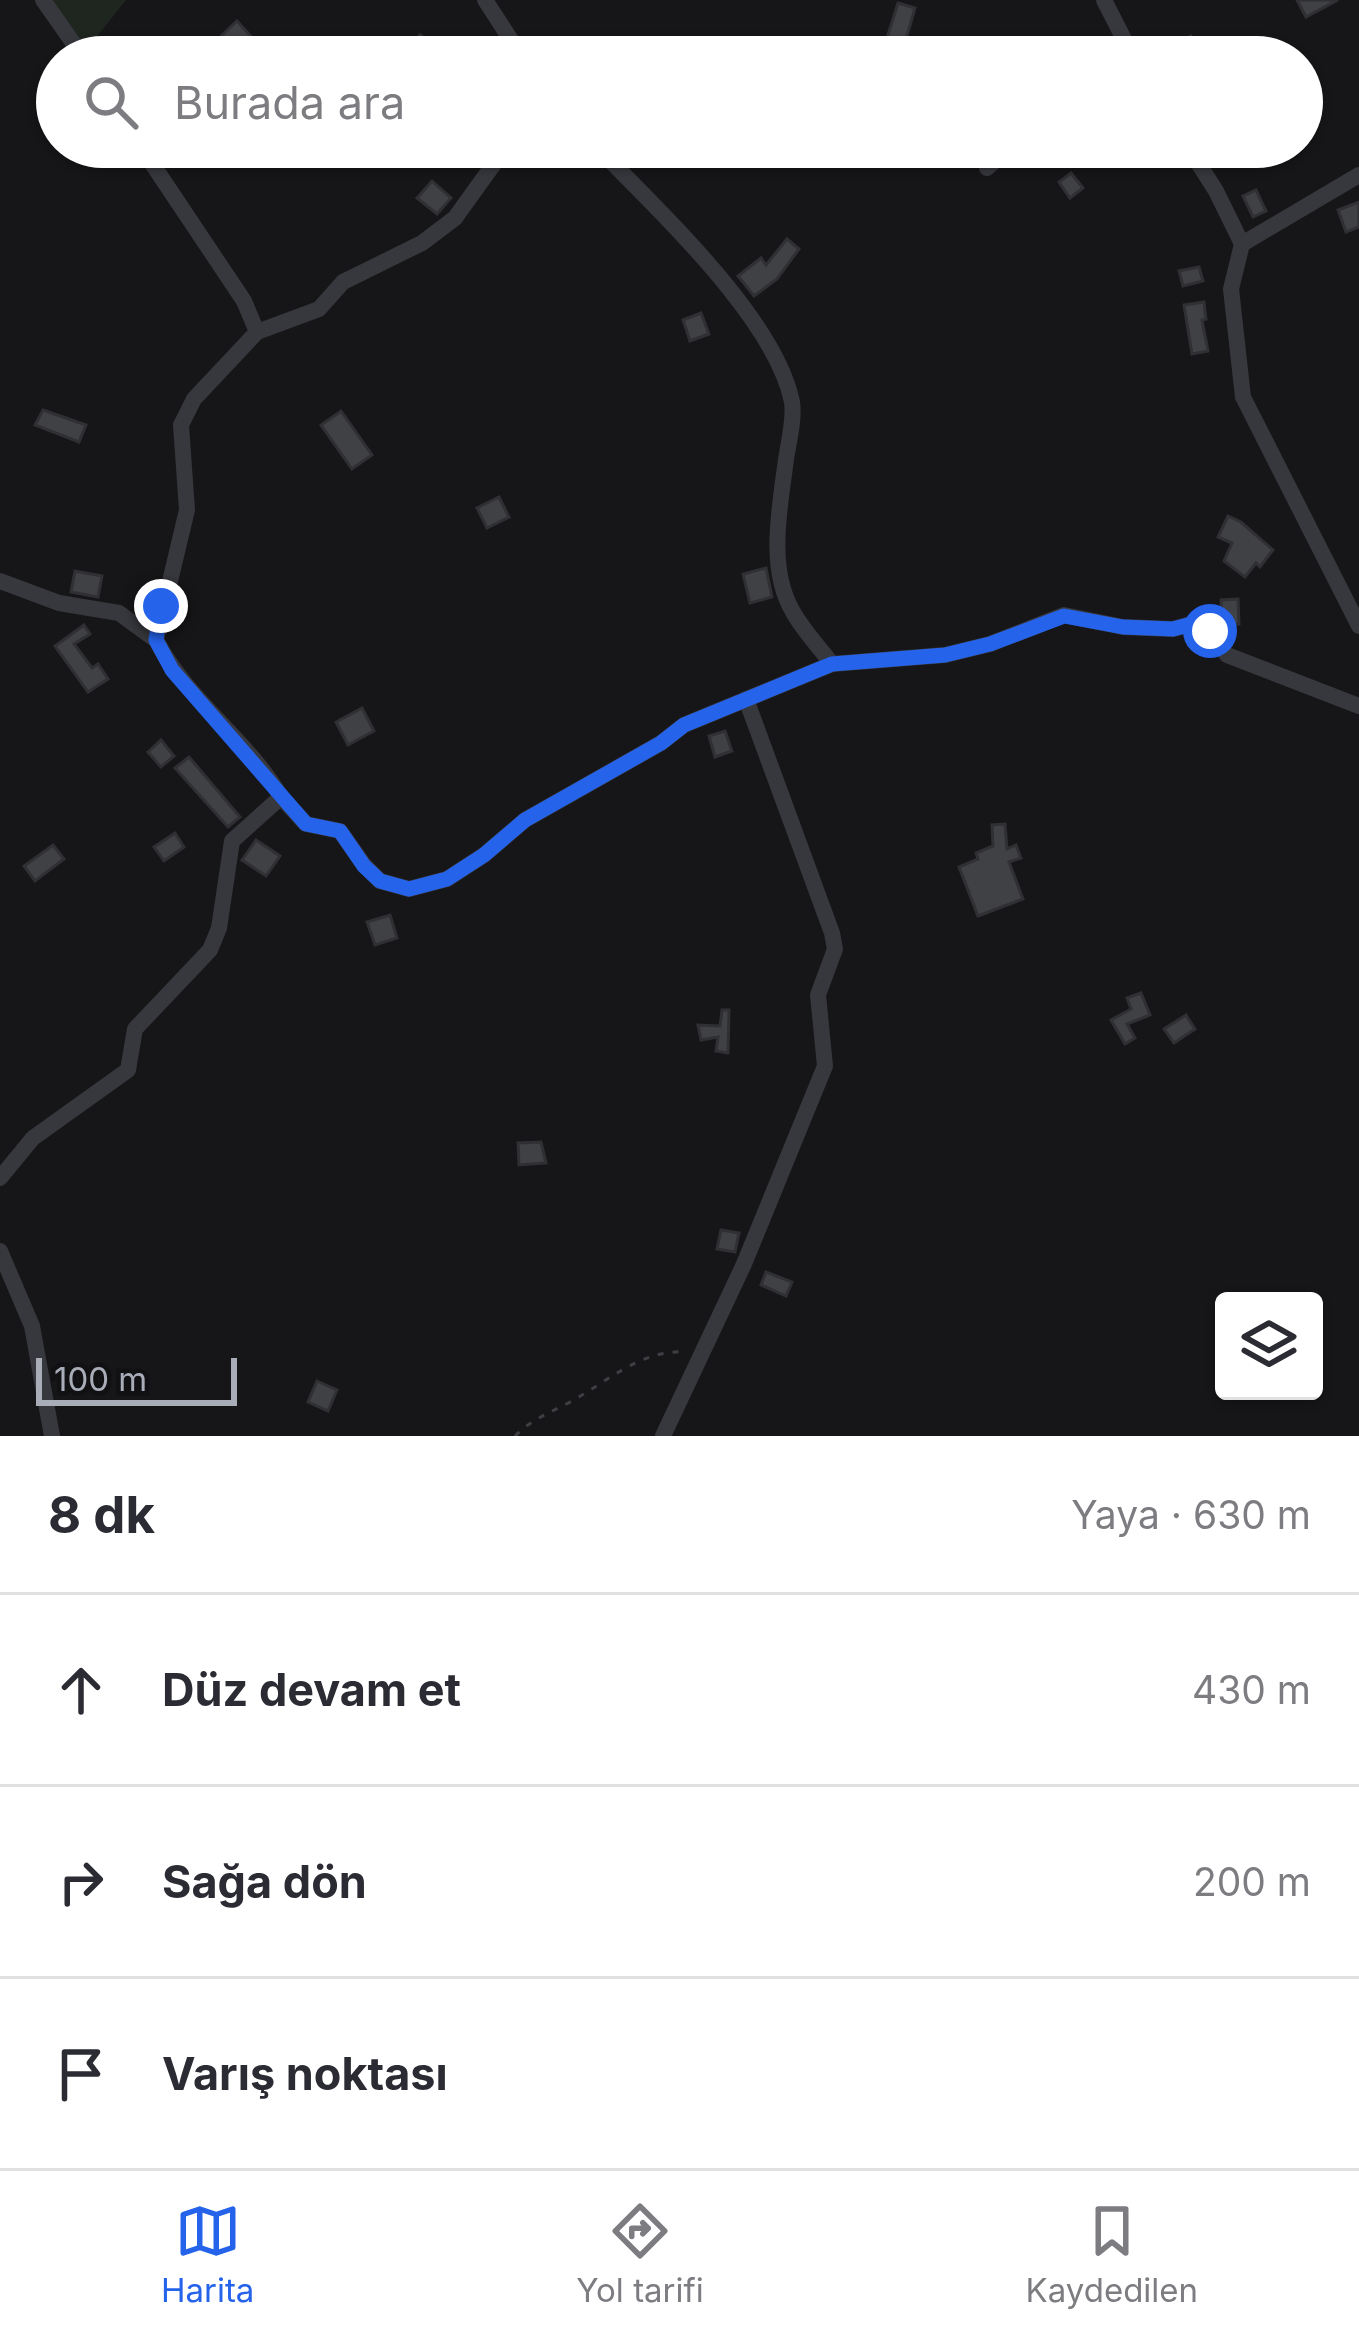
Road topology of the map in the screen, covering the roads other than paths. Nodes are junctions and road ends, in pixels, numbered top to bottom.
1 (44, 0) edge
2 (485, 0) edge
3 (1104, 0) edge
4 (69, 36) edge
5 (508, 36) edge
6 (1122, 36) edge
7 (155, 168) edge
8 (491, 168) edge
9 (617, 168) edge
10 (1201, 168) edge
11 (1359, 175) edge
12 (1241, 244) junction
13 (256, 332) junction
14 (0, 581) edge
15 (1359, 626) edge
16 (156, 640) junction
17 (832, 664) junction
18 (746, 699) junction
19 (1359, 706) edge
20 (280, 797) junction
21 (0, 1178) edge
22 (0, 1251) edge
23 (52, 1436) edge
24 (663, 1436) edge

1 - 4 street
2 - 5 street
3 - 6 street
7 - 13 street
8 - 13 street
9 - 17 street
10 - 12 street
11 - 12 street
12 - 15 street
13 - 16 street
14 - 16 street
16 - 20 street
17 - 18 street
17 - 19 street
18 - 20 street
18 - 24 street
20 - 21 street
22 - 23 street

